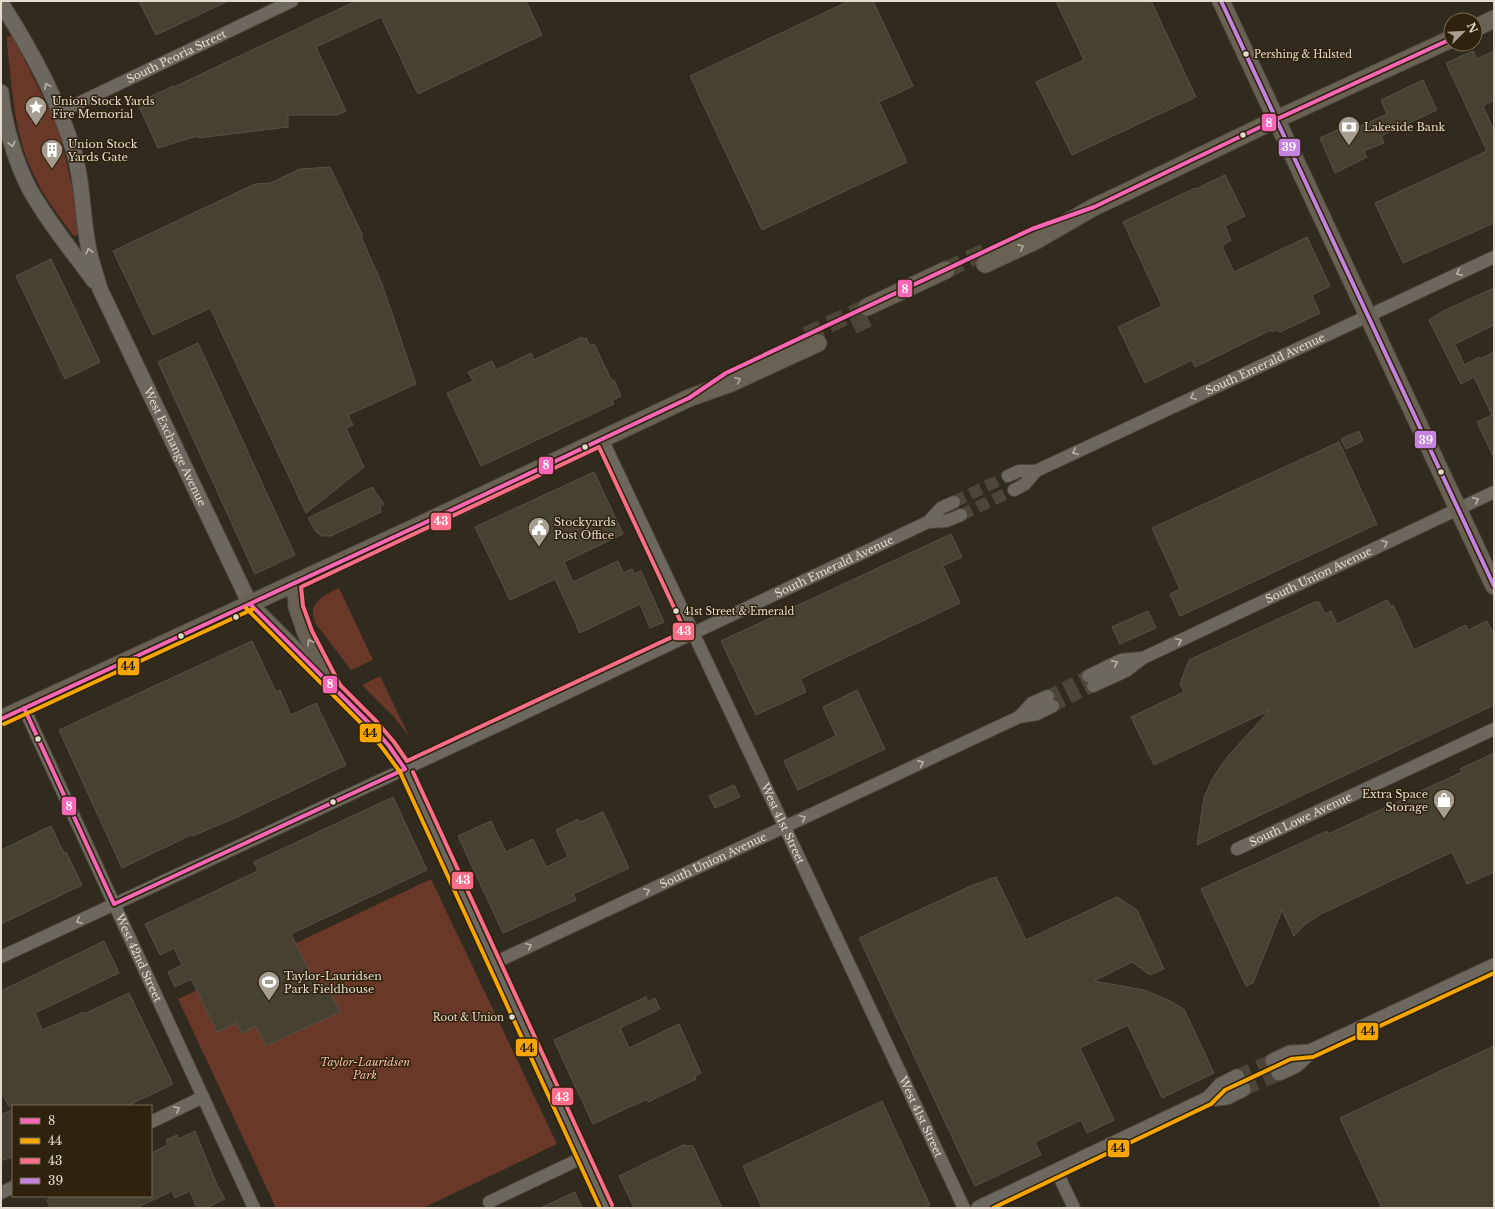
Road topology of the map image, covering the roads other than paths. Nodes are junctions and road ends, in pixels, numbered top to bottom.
1 (292, 1) edge
2 (1221, 1) edge
3 (1, 3) edge
4 (1494, 19) edge
5 (1483, 24) edge
6 (1443, 43) edge
7 (1, 92) edge
8 (60, 112) junction
9 (1277, 120) junction
10 (986, 257) tunnel mouth
11 (1494, 257) edge
12 (946, 276) tunnel mouth
13 (100, 288) junction
14 (871, 311) tunnel mouth
15 (1368, 316) junction
16 (812, 339) tunnel mouth
17 (602, 439) junction
18 (1036, 470) junction
19 (1008, 476) tunnel mouth
20 (1014, 490) tunnel mouth
21 (1494, 492) edge
22 (954, 502) tunnel mouth
23 (1458, 509) junction
24 (961, 515) tunnel mouth
25 (928, 522) junction
26 (295, 583) junction
27 (1494, 586) edge
28 (250, 604) junction
29 (693, 634) junction
30 (1091, 681) tunnel mouth
31 (334, 689) junction
32 (1051, 701) tunnel mouth
33 (24, 708) junction
34 (1, 719) edge
35 (1494, 729) edge
36 (405, 769) junction
37 (784, 826) junction
38 (1237, 849) dead end
39 (114, 904) junction
40 (1, 957) edge
41 (494, 963) junction
42 (1494, 966) edge
43 (1276, 1067) tunnel mouth
44 (1240, 1083) tunnel mouth
45 (203, 1097) junction
46 (152, 1122) edge
47 (584, 1157) junction
48 (1057, 1172) junction
49 (12, 1188) edge
50 (1, 1193) edge
51 (489, 1202) dead end
52 (254, 1208) edge
53 (608, 1208) edge
54 (964, 1208) edge
55 (979, 1208) edge
56 (1074, 1208) edge

1 - 8 street, South Peoria Street
2 - 9 main road
8 -> 3 street, West Exchange Avenue
4 - 5 main road
6 - 9 main road
7 -> 13 street, West Exchange Avenue
13 -> 8 street, West Exchange Avenue
9 - 10 main road
9 - 15 main road
11 -> 15 street, South Emerald Avenue
12 - 14 main road
13 - 28 street, West Exchange Avenue
15 -> 18 street, South Emerald Avenue
15 - 23 main road
16 - 17 main road
17 - 26 main road
17 - 29 street, West 41st Street
18 - 19 street, South Emerald Avenue
18 - 20 street, South Emerald Avenue
23 -> 21 street, South Union Avenue
22 - 25 street, South Emerald Avenue
23 - 27 main road
30 -> 23 street, South Union Avenue
24 - 25 street, South Emerald Avenue
25 - 29 street, South Emerald Avenue
26 - 28 main road
31 -> 26 main road
28 - 31 street, West Exchange Avenue
28 - 33 main road
29 - 36 street, South Emerald Avenue
29 - 37 street, West 41st Street
31 - 36 street, West Exchange Avenue
37 -> 32 street, South Union Avenue
33 - 34 main road
33 - 39 street, West 42nd Street
35 - 38 street, South Lowe Avenue
36 - 39 street, South Emerald Avenue
36 - 41 street, West Exchange Avenue
41 -> 37 street, South Union Avenue
37 - 54 street, West 41st Street
39 -> 40 street, South Emerald Avenue
39 - 45 street, West 42nd Street
41 - 47 street, West Exchange Avenue
42 - 43 street
44 - 48 street
46 -> 45 street
45 - 52 street, West 42nd Street
47 - 51 street
47 - 53 street, West Exchange Avenue
48 - 55 street
48 - 56 street
49 - 50 street

